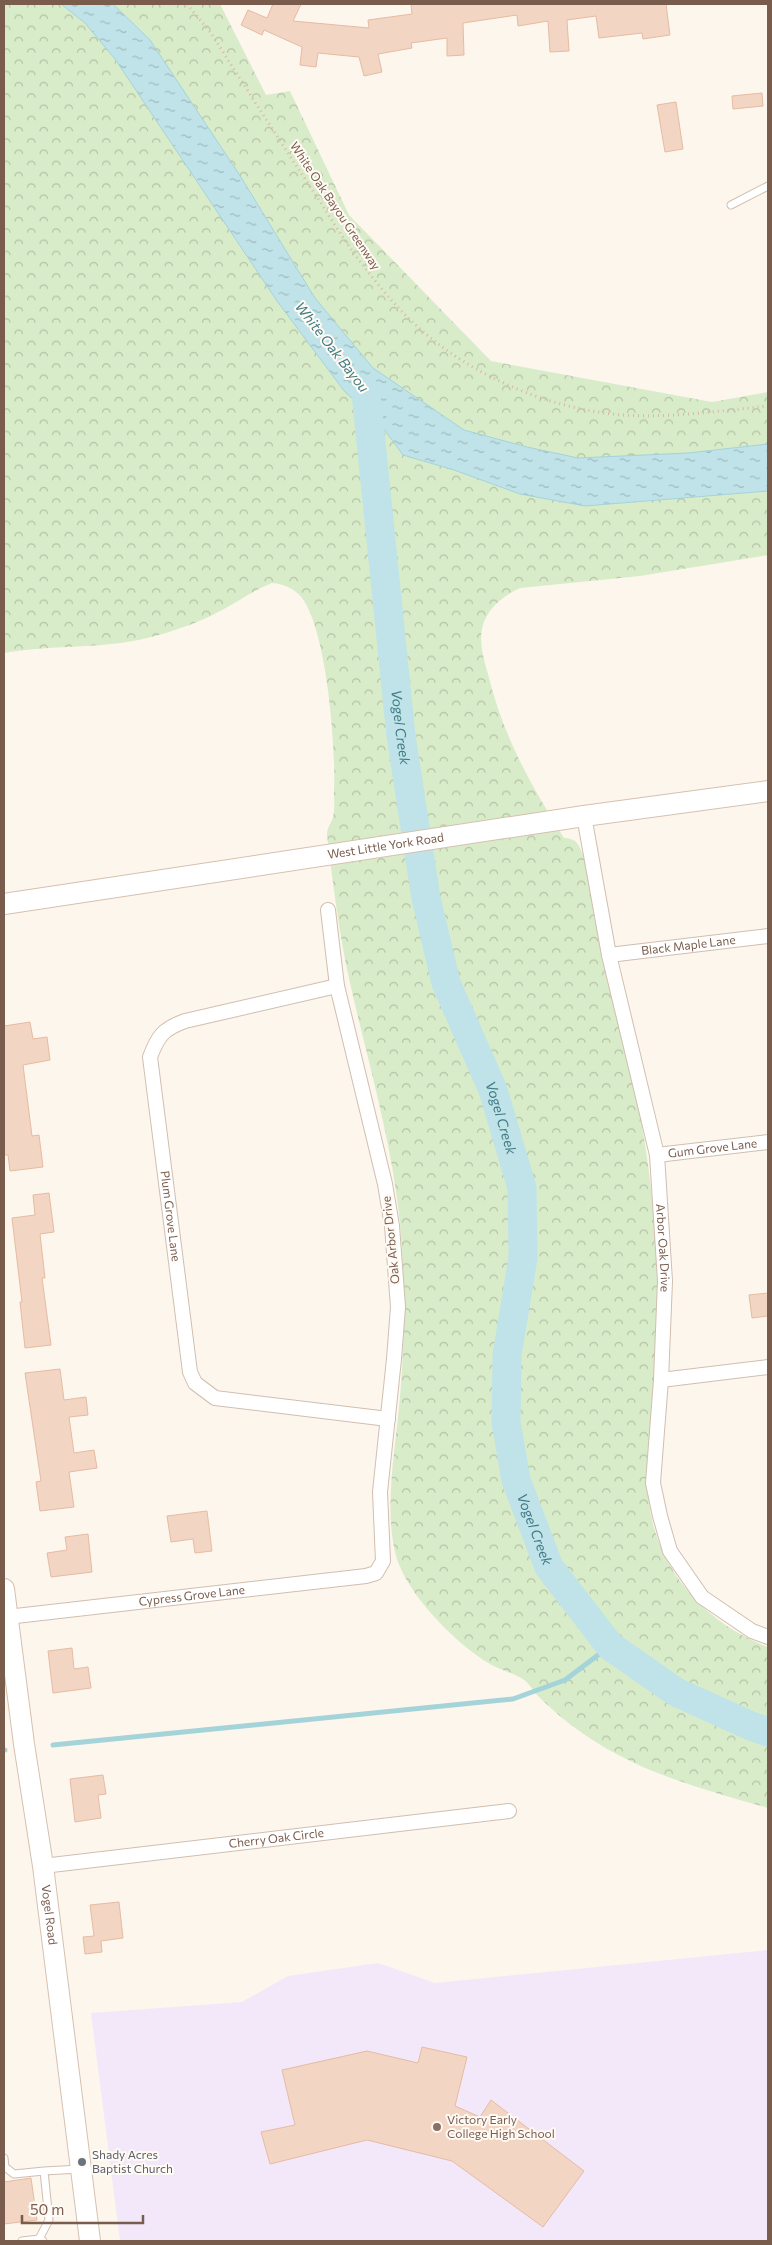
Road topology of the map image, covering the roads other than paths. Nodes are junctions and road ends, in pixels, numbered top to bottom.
1 (768, 186) edge
2 (731, 205) dead end
3 (768, 792) edge
4 (584, 816) junction
5 (4, 904) edge
6 (328, 910) dead end
7 (768, 936) edge
8 (609, 955) junction
9 (338, 986) junction
10 (768, 1142) edge
11 (657, 1155) junction
12 (768, 1367) edge
13 (661, 1380) junction
14 (388, 1419) junction
15 (376, 1573) joint
16 (4, 1589) edge
17 (7, 1617) junction
18 (768, 1637) edge
19 (509, 1811) dead end
20 (42, 1866) junction
21 (4, 2158) edge
22 (80, 2169) junction
23 (44, 2171) junction
24 (41, 2240) edge
25 (22, 2241) edge
26 (90, 2241) edge

1 - 2 lane
3 - 4 street, West Little York Road
4 - 5 street, West Little York Road
4 - 8 street, Arbor Oak Drive
6 - 9 street, Oak Arbor Drive
7 - 8 street, Black Maple Lane
8 - 11 street, Arbor Oak Drive
9 - 14 street, Oak Arbor Drive
9 - 14 street, Plum Grove Lane
10 - 11 street, Gum Grove Lane
11 - 13 street, Arbor Oak Drive
12 - 13 street
13 - 18 street, Arbor Oak Drive
14 - 15 street, Oak Arbor Drive
15 - 17 street, Cypress Grove Lane
16 - 17 street, Vogel Road
17 - 20 street, Vogel Road
19 - 20 street, Cherry Oak Circle
20 - 22 street, Vogel Road
21 - 23 lane
22 - 23 lane
22 - 26 street, Vogel Road
23 - 24 lane
24 - 25 lane

